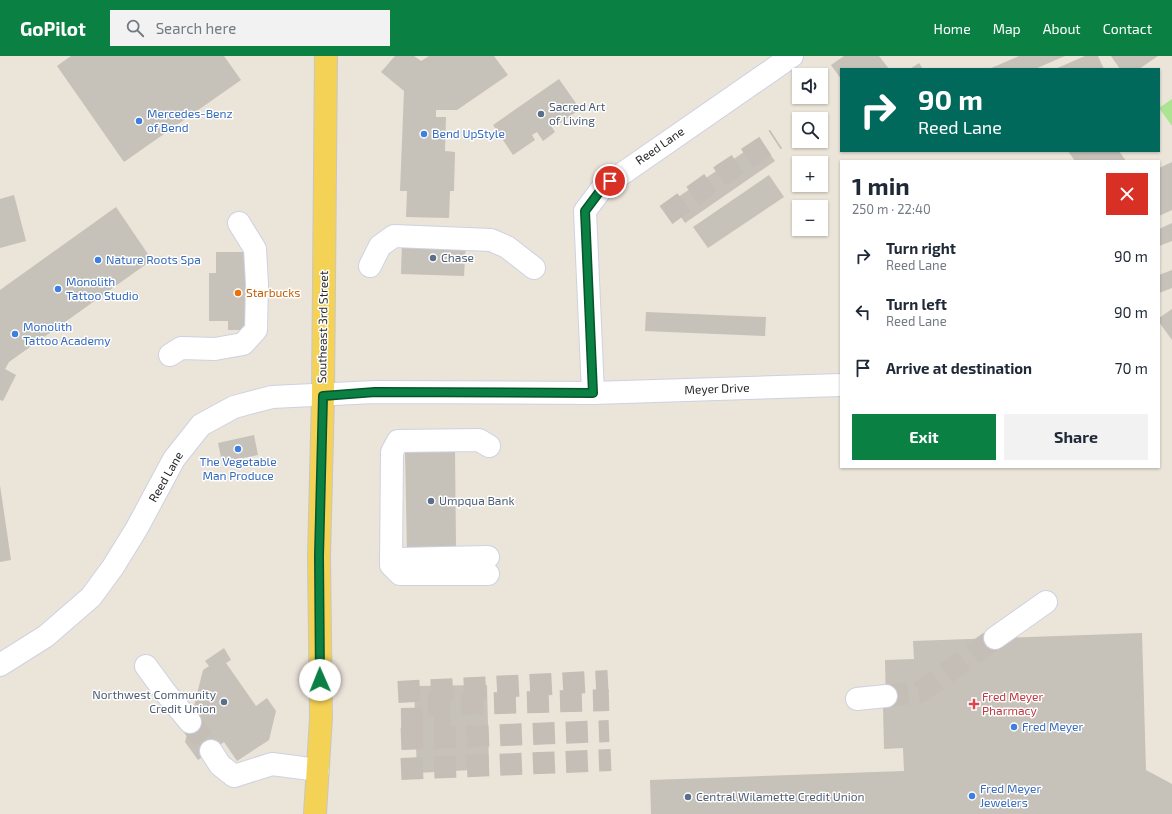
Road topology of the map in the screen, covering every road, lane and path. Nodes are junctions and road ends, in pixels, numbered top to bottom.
1 (326, 56) edge
2 (792, 56) edge
3 (239, 223) dead end
4 (370, 266) dead end
5 (534, 268) dead end
6 (170, 355) dead end
7 (840, 385) edge
8 (593, 393) junction
9 (323, 396) junction
10 (489, 446) dead end
11 (488, 566) dead end
12 (1046, 602) dead end
13 (995, 638) tunnel mouth
14 (0, 665) edge
15 (146, 666) dead end
16 (886, 696) tunnel mouth
17 (857, 699) dead end
18 (190, 722) tunnel mouth
19 (211, 751) tunnel mouth
20 (318, 770) junction
21 (315, 814) edge

1 - 9 main road, Southeast 3rd Street
2 - 8 street, Reed Lane
3 - 6 street
4 - 5 street
7 - 8 street, Meyer Drive
8 - 9 street, Reed Lane
9 - 14 street, Reed Lane
9 - 20 main road, Southeast 3rd Street
10 - 11 street
12 - 13 street
15 - 18 street
16 - 17 street
19 - 20 street
20 - 21 main road, Southeast 3rd Street

